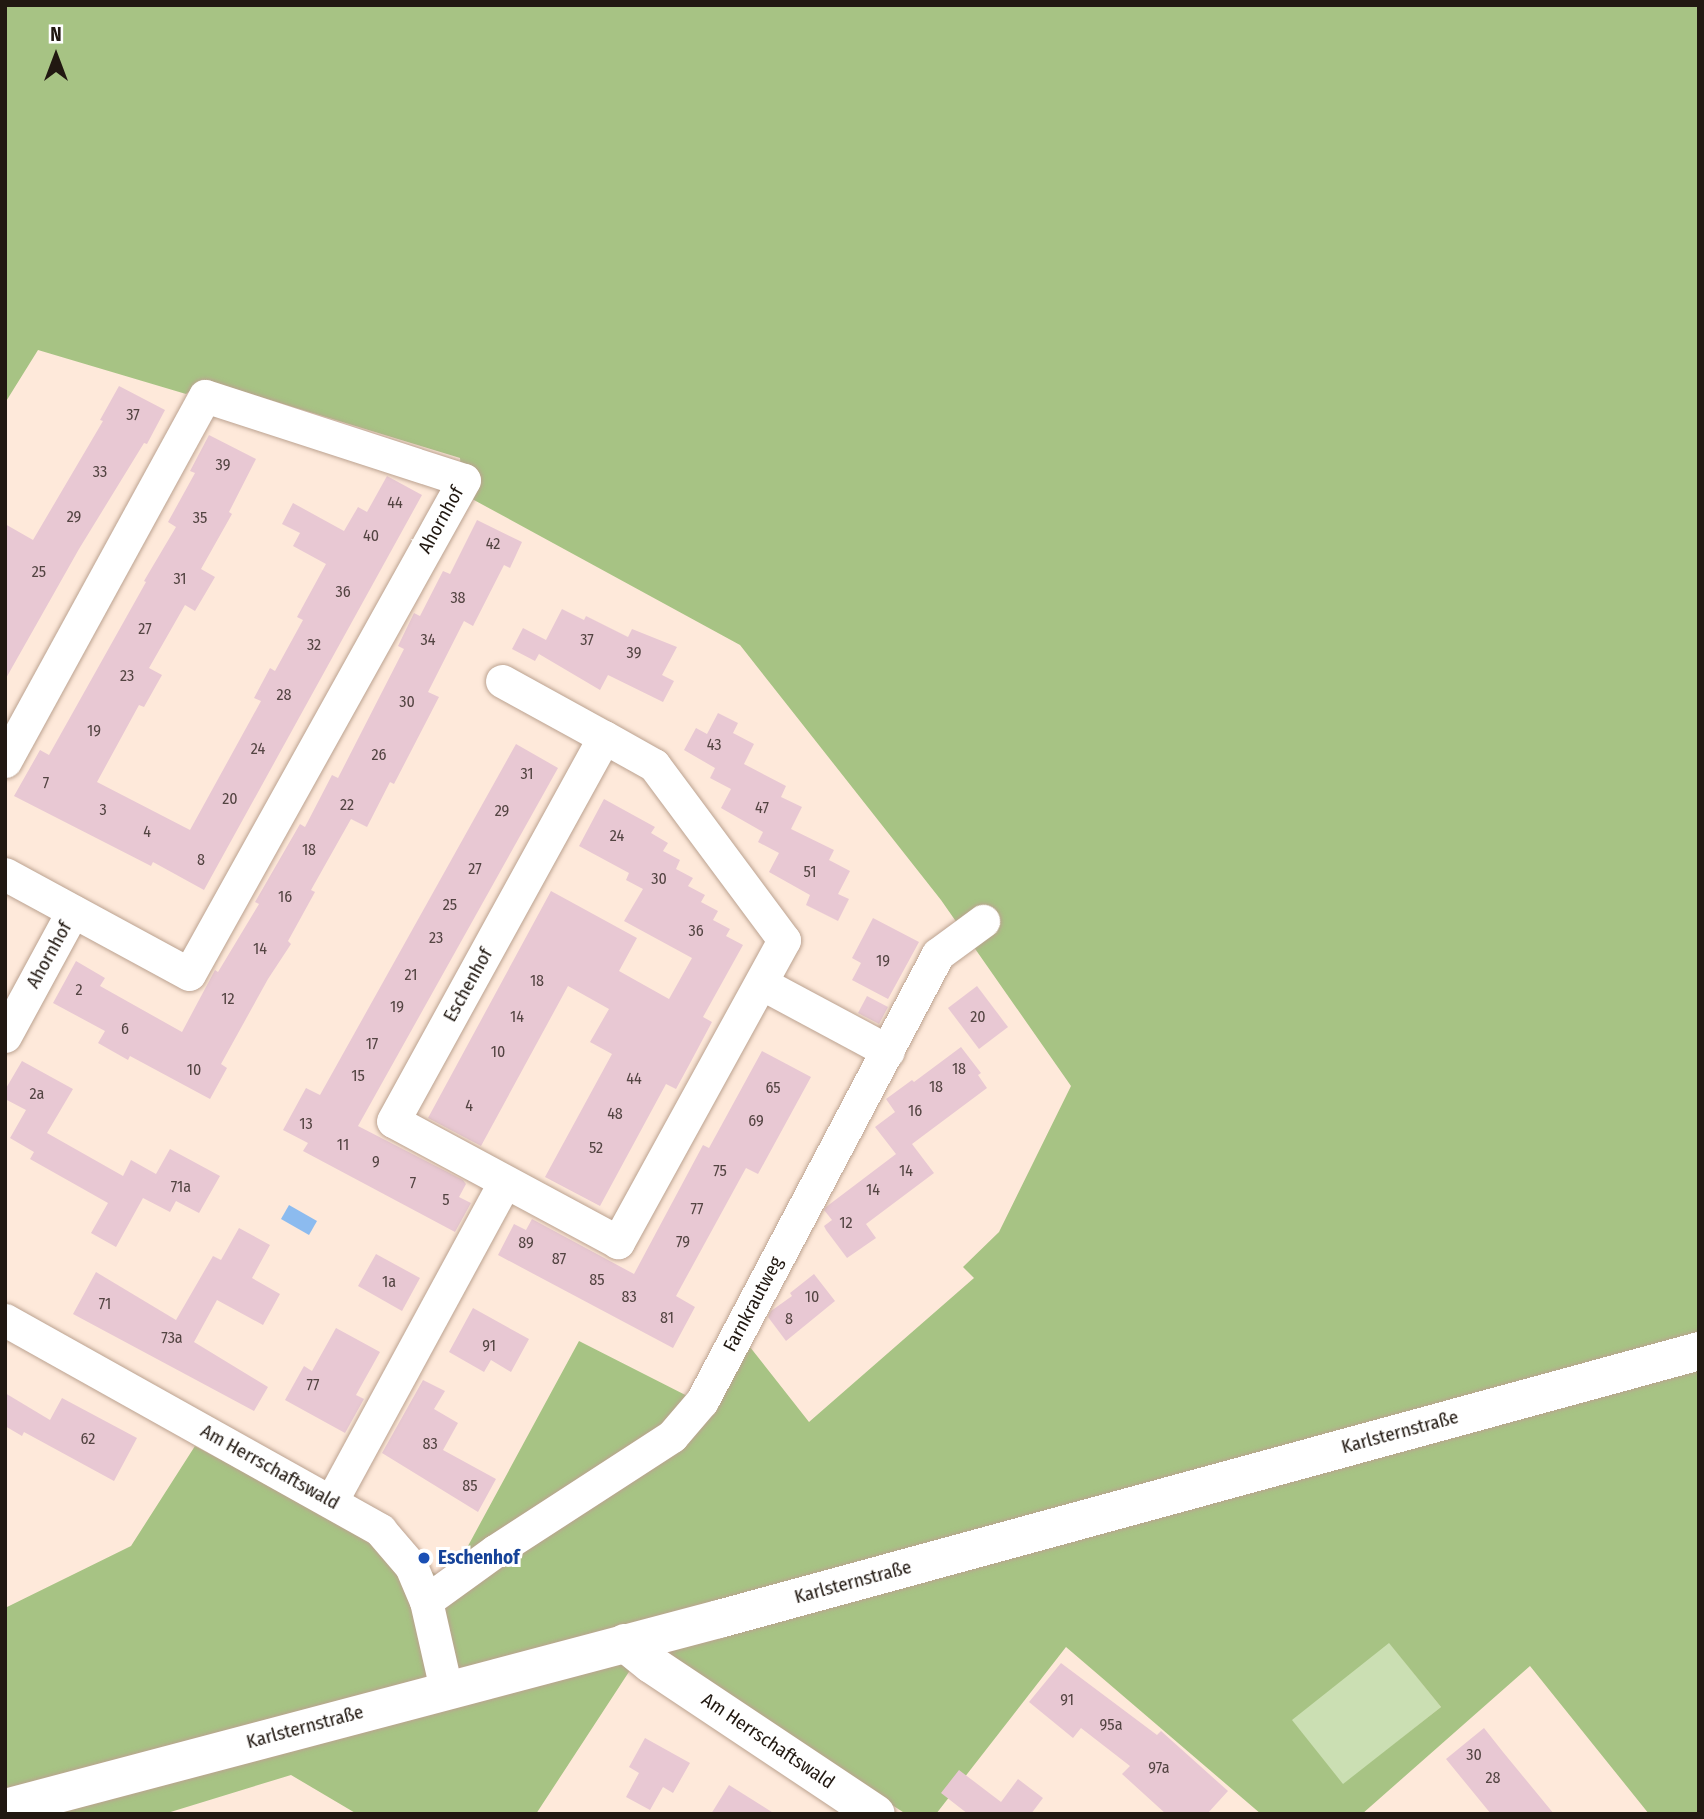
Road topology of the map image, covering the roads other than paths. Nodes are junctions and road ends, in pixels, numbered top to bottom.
1 (502, 681) dead end
2 (604, 737) junction
3 (5, 761) edge
4 (5, 874) edge
5 (73, 911) junction
6 (983, 921) dead end
7 (761, 983) junction
8 (5, 1036) edge
9 (888, 1051) junction
10 (505, 1182) junction
11 (5, 1320) edge
12 (1699, 1351) edge
13 (332, 1500) junction
14 (426, 1601) junction
15 (625, 1643) junction
16 (446, 1689) junction
17 (6, 1811) edge
18 (876, 1814) edge

1 - 2 street, Eschenhof
2 - 7 street, Eschenhof
2 - 10 street, Eschenhof
3 - 5 street, Ahornhof
4 - 5 street, Ahornhof
5 - 8 street, Ahornhof
6 - 9 street, Farnkrautweg
7 - 9 street
7 - 10 street, Eschenhof
9 - 14 street, Farnkrautweg
10 - 13 street
11 - 13 street, Am Herrschaftswald
12 - 15 street, Karlsternstraße
13 - 14 street, Am Herrschaftswald
14 - 16 street, Am Herrschaftswald
15 - 16 street, Karlsternstraße
15 - 18 street, Am Herrschaftswald
16 - 17 street, Karlsternstraße

